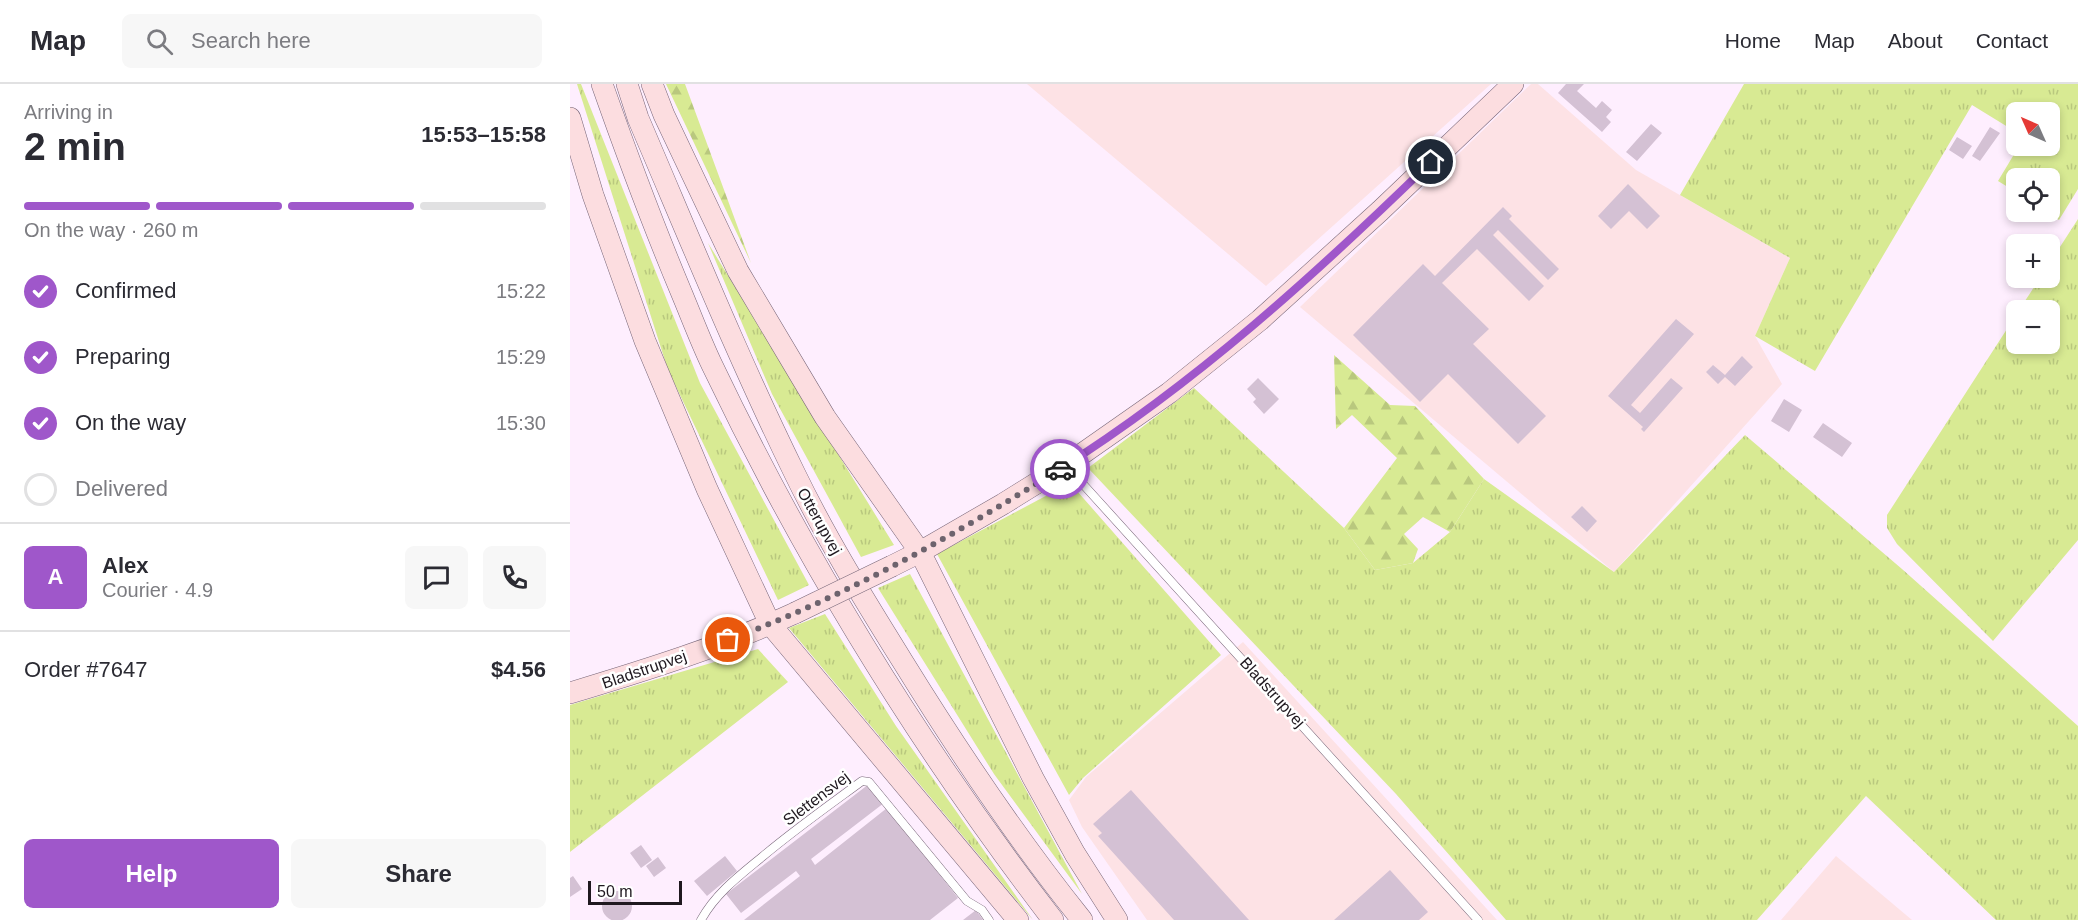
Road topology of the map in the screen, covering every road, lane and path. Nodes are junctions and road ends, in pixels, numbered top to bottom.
1 (602, 84) edge
2 (627, 84) edge
3 (652, 84) edge
4 (1513, 84) edge
5 (570, 118) edge
6 (1069, 463) junction
7 (920, 552) junction
8 (770, 624) junction
9 (570, 693) edge
10 (701, 920) edge
11 (989, 920) edge
12 (1018, 920) edge
13 (1053, 920) edge
14 (1082, 920) edge
15 (1117, 920) edge
16 (1478, 920) edge

1 - 13 main road, Otterupvej
2 - 14 main road, Otterupvej
3 - 7 main road
4 - 6 main road, Bladstrupvej
5 - 8 main road
6 - 7 main road, Bladstrupvej
6 - 16 lane, Bladstrupvej
7 - 8 main road, Bladstrupvej, bridge
7 - 15 main road
8 - 9 main road, Bladstrupvej
8 - 12 main road
10 - 11 lane, Slettensvej

